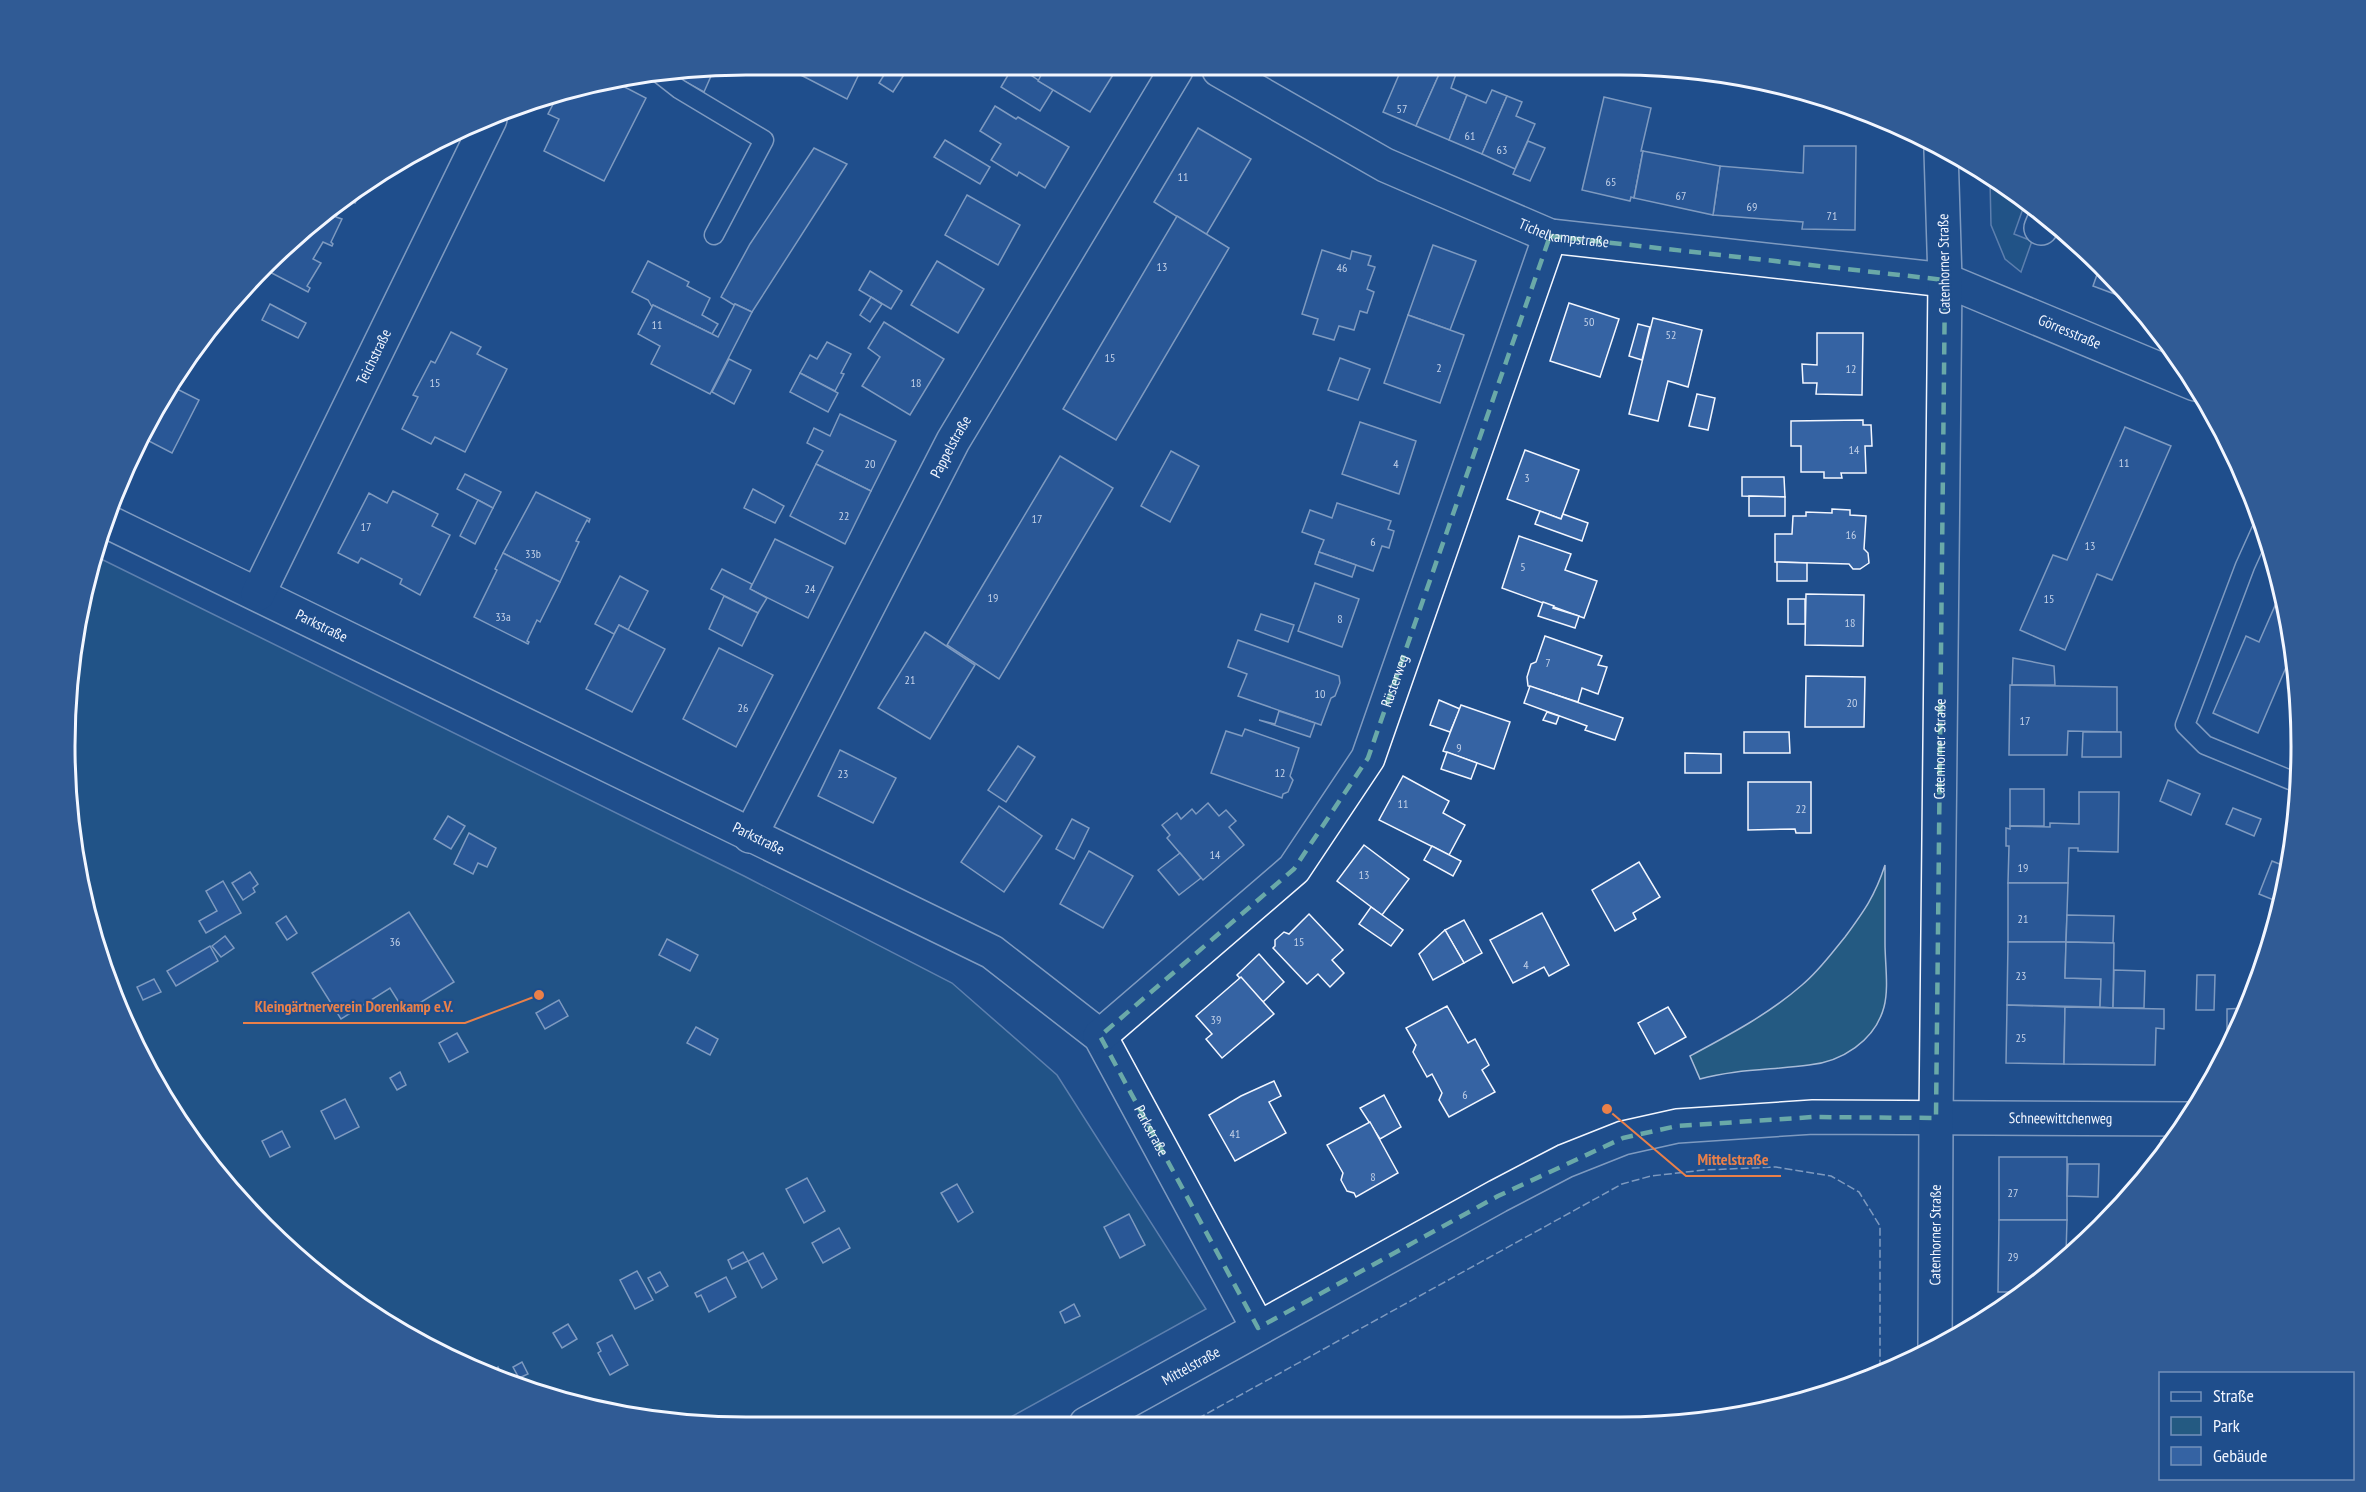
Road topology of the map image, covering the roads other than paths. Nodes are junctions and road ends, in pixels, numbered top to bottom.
1 (1173, 75) edge
2 (1228, 75) edge
3 (668, 80) edge
4 (486, 127) edge
5 (1941, 157) edge
6 (714, 235) dead end
7 (1550, 236) junction
8 (1946, 280) junction
9 (2181, 378) edge
10 (113, 524) edge
11 (2258, 538) edge
12 (258, 594) junction
13 (2290, 780) edge
14 (750, 836) junction
15 (1100, 1036) junction
16 (1936, 1118) junction
17 (2178, 1119) edge
18 (1258, 1328) junction
19 (1935, 1338) edge
20 (1099, 1417) edge

1 - 14 street, Pappelstraße
2 - 7 street, Tichelkampstraße
3 - 6 lane
4 - 12 street, Teichstraße
5 - 8 street, Catenhorner Straße
7 - 8 street, Tichelkampstraße
7 - 15 street, Rüsterweg
8 - 9 street, Görresstraße
8 - 16 street, Catenhorner Straße
10 - 12 street, Parkstraße
11 - 13 lane
12 - 14 street, Parkstraße
14 - 15 street, Parkstraße
15 - 18 street, Parkstraße
16 - 17 street, Schneewittchenweg
16 - 18 street, Mittelstraße
16 - 19 street, Catenhorner Straße
18 - 20 street, Mittelstraße

